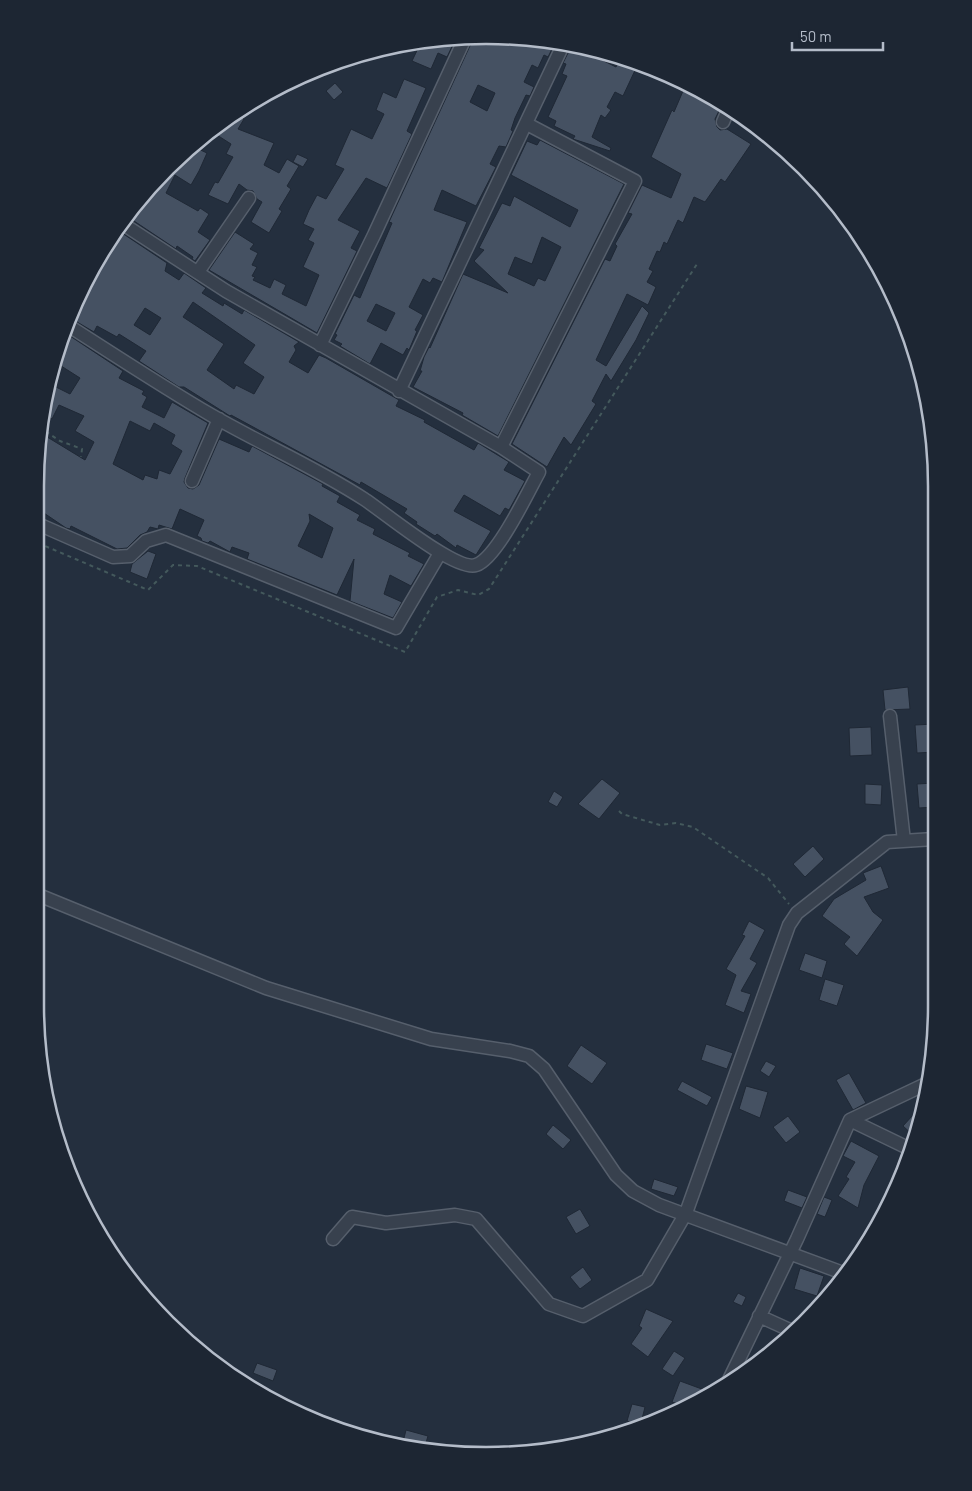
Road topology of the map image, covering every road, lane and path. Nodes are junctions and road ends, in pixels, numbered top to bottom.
1 (462, 45) edge
2 (561, 50) edge
3 (726, 115) edge
4 (723, 122) dead end
5 (526, 124) junction
6 (249, 198) dead end
7 (128, 227) edge
8 (198, 272) junction
9 (73, 328) edge
10 (320, 345) junction
11 (399, 391) junction
12 (219, 420) junction
13 (48, 432) edge
14 (502, 447) junction
15 (81, 457) dead end
16 (192, 481) dead end
17 (44, 527) edge
18 (440, 553) junction
19 (890, 716) dead end
20 (619, 811) dead end
21 (928, 839) edge
22 (904, 841) junction
23 (44, 897) edge
24 (797, 913) junction
25 (921, 1086) edge
26 (850, 1120) junction
27 (905, 1147) edge
28 (686, 1213) junction
29 (333, 1239) dead end
30 (790, 1253) junction
31 (839, 1271) edge
32 (758, 1316) junction
33 (787, 1329) edge
34 (732, 1373) edge

1 - 10 street
2 - 5 street
3 - 4 street
5 - 11 street
5 - 14 street
6 - 8 street
7 - 8 street
8 - 10 street
9 - 12 street
10 - 11 street
11 - 14 street
12 - 16 street
12 - 18 street
13 - 15 path
14 - 18 street
17 - 18 street
19 - 22 street
20 - 24 path
21 - 22 street
22 - 24 street
23 - 28 street
24 - 28 street
25 - 26 street
26 - 27 street
26 - 30 street
28 - 29 street
28 - 30 street
30 - 31 street
30 - 32 street
32 - 33 street
32 - 34 street

